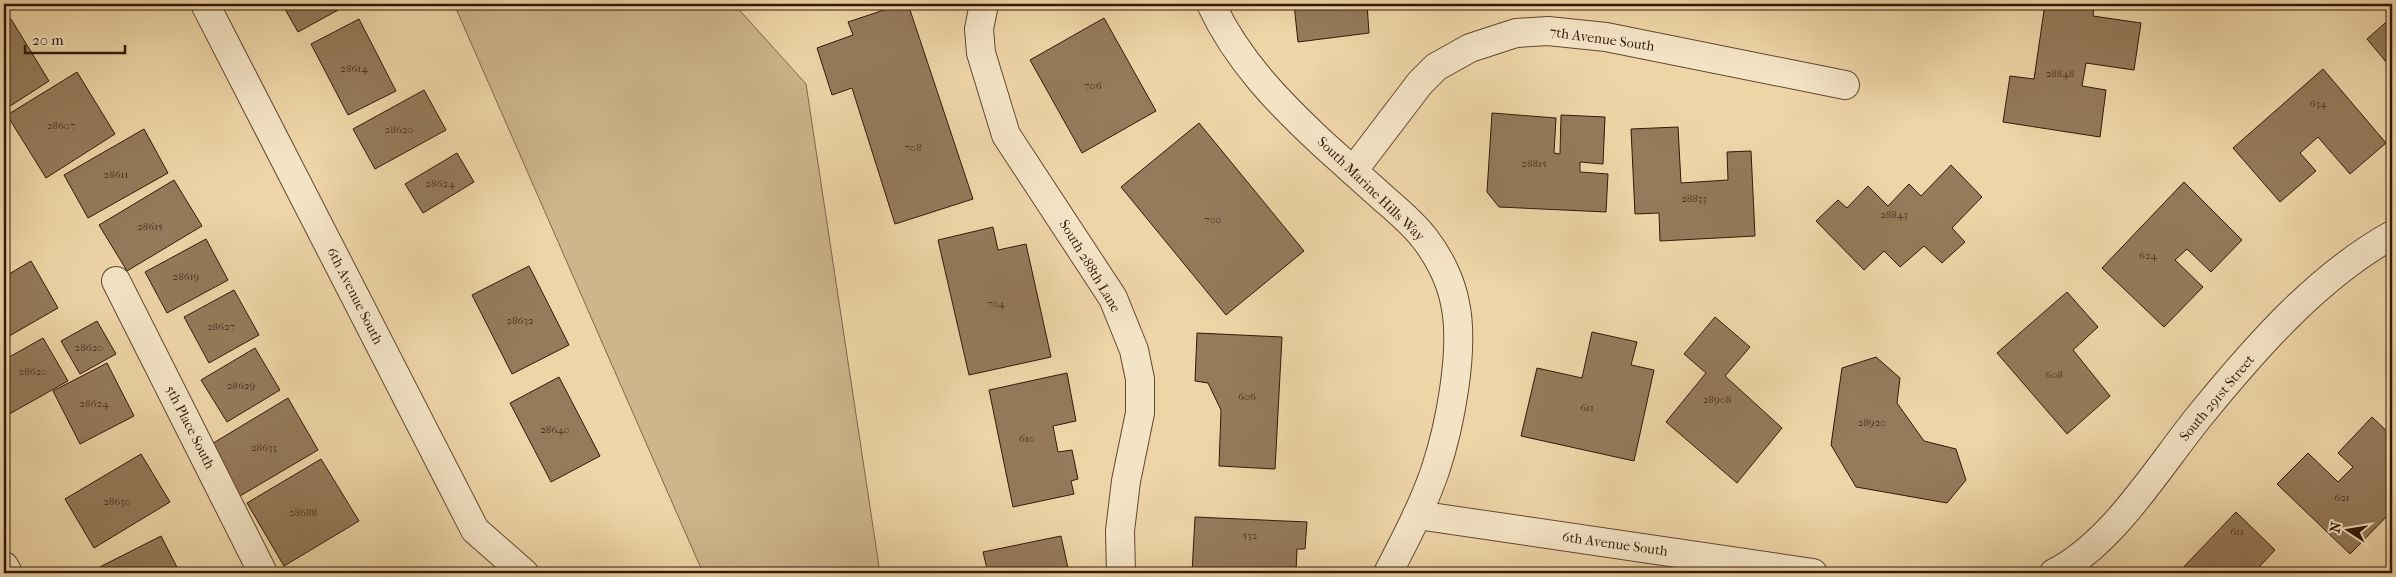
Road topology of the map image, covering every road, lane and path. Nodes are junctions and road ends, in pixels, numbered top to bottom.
1 (204, 4) edge
2 (984, 4) edge
3 (1211, 4) edge
4 (1845, 85) dead end
5 (1353, 171) junction
6 (2392, 235) edge
7 (116, 281) dead end
8 (1417, 515) junction
9 (4, 566) edge
10 (8, 573) edge
11 (263, 573) edge
12 (524, 573) edge
13 (1121, 573) edge
14 (1388, 573) edge
15 (1813, 573) edge
16 (2054, 573) edge

1 - 12 street, 6th Avenue South
2 - 13 street, South 288th Lane
3 - 5 street, South Marine Hills Way
4 - 5 street, 7th Avenue South
5 - 8 street, South Marine Hills Way
6 - 16 street, South 291st Street
7 - 11 street, 5th Place South
8 - 14 street, South Marine Hills Way
8 - 15 street, 6th Avenue South
9 - 10 street

